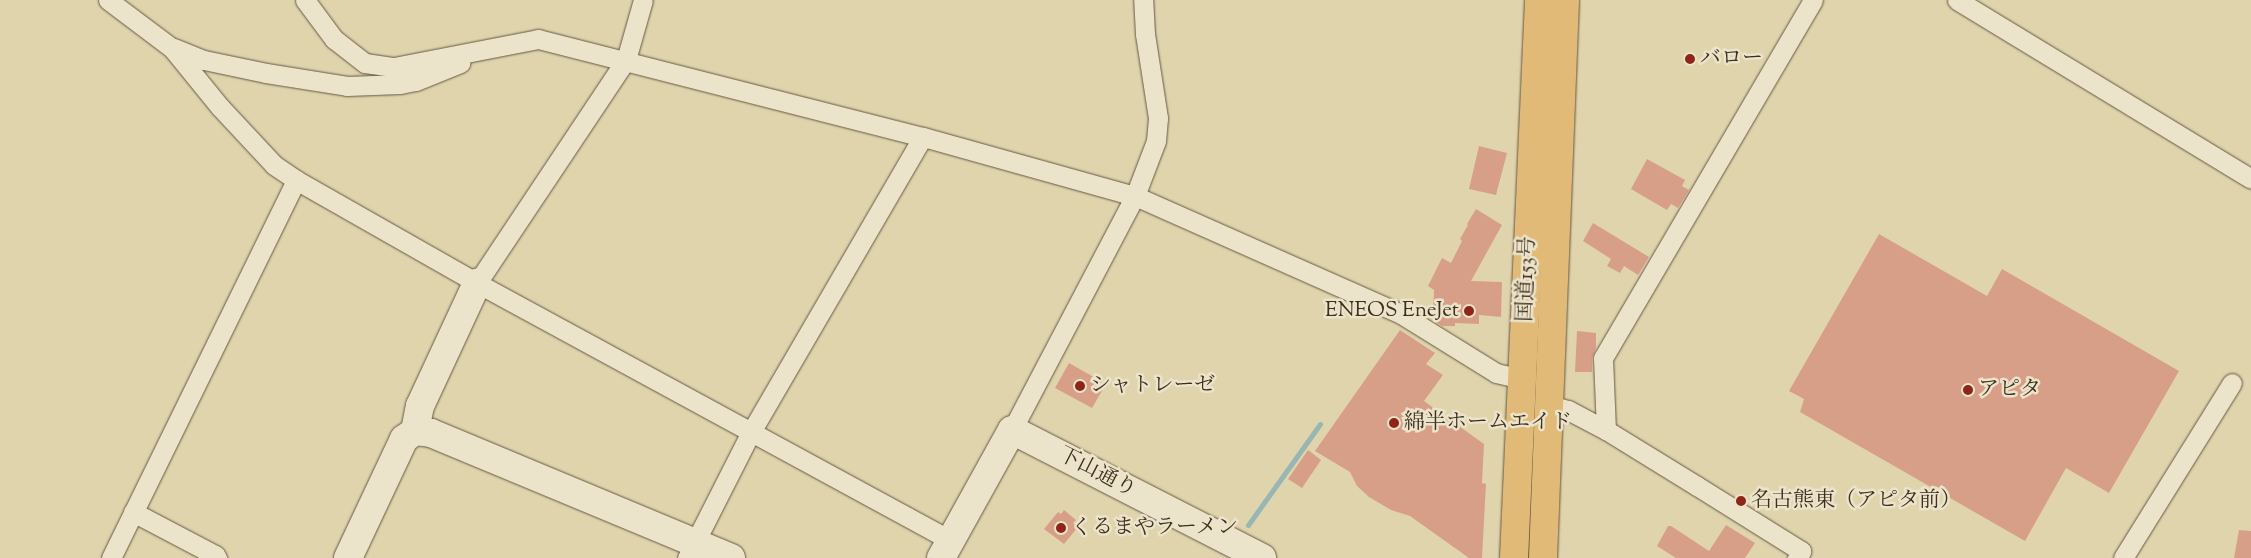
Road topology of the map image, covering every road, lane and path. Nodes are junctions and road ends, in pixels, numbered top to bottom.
1 (108, 0) edge
2 (305, 0) edge
3 (642, 0) edge
4 (1143, 0) edge
5 (1539, 0) edge
6 (1565, 0) edge
7 (1813, 0) edge
8 (1957, 0) edge
9 (172, 48) junction
10 (492, 49) junction
11 (626, 60) junction
12 (922, 137) junction
13 (2251, 178) edge
14 (296, 180) junction
15 (1135, 196) junction
16 (477, 283) junction
17 (1523, 379) junction
18 (2232, 383) dead end
19 (1549, 406) junction
20 (1012, 430) junction
21 (1606, 430) junction
22 (415, 431) junction
23 (751, 432) junction
24 (133, 512) junction
25 (945, 549) edge
26 (690, 550) edge
27 (1799, 557) edge
28 (111, 558) edge
29 (217, 558) edge
30 (348, 558) edge
31 (731, 558) edge
32 (1262, 558) edge
33 (1514, 558) edge
34 (1543, 558) edge
35 (2122, 558) edge

1 - 9 street
2 - 10 street
3 - 11 street
4 - 15 street
5 - 17 highway, 国道153号
6 - 19 highway, 国道153号
7 - 21 street
8 - 13 street
9 - 10 street
9 - 14 street
10 - 11 street
11 - 12 street
11 - 16 street
12 - 15 street
12 - 23 street
14 - 16 street
14 - 24 street
15 - 17 street
15 - 20 street
16 - 22 street
16 - 23 street
17 - 33 highway, 国道153号
18 - 35 street
19 - 21 street
19 - 34 highway, 国道153号
20 - 25 street
20 - 32 street, 下山通り
21 - 27 street
22 - 26 street
22 - 30 street
23 - 25 street
23 - 26 street
24 - 28 street
24 - 29 street
26 - 31 street

